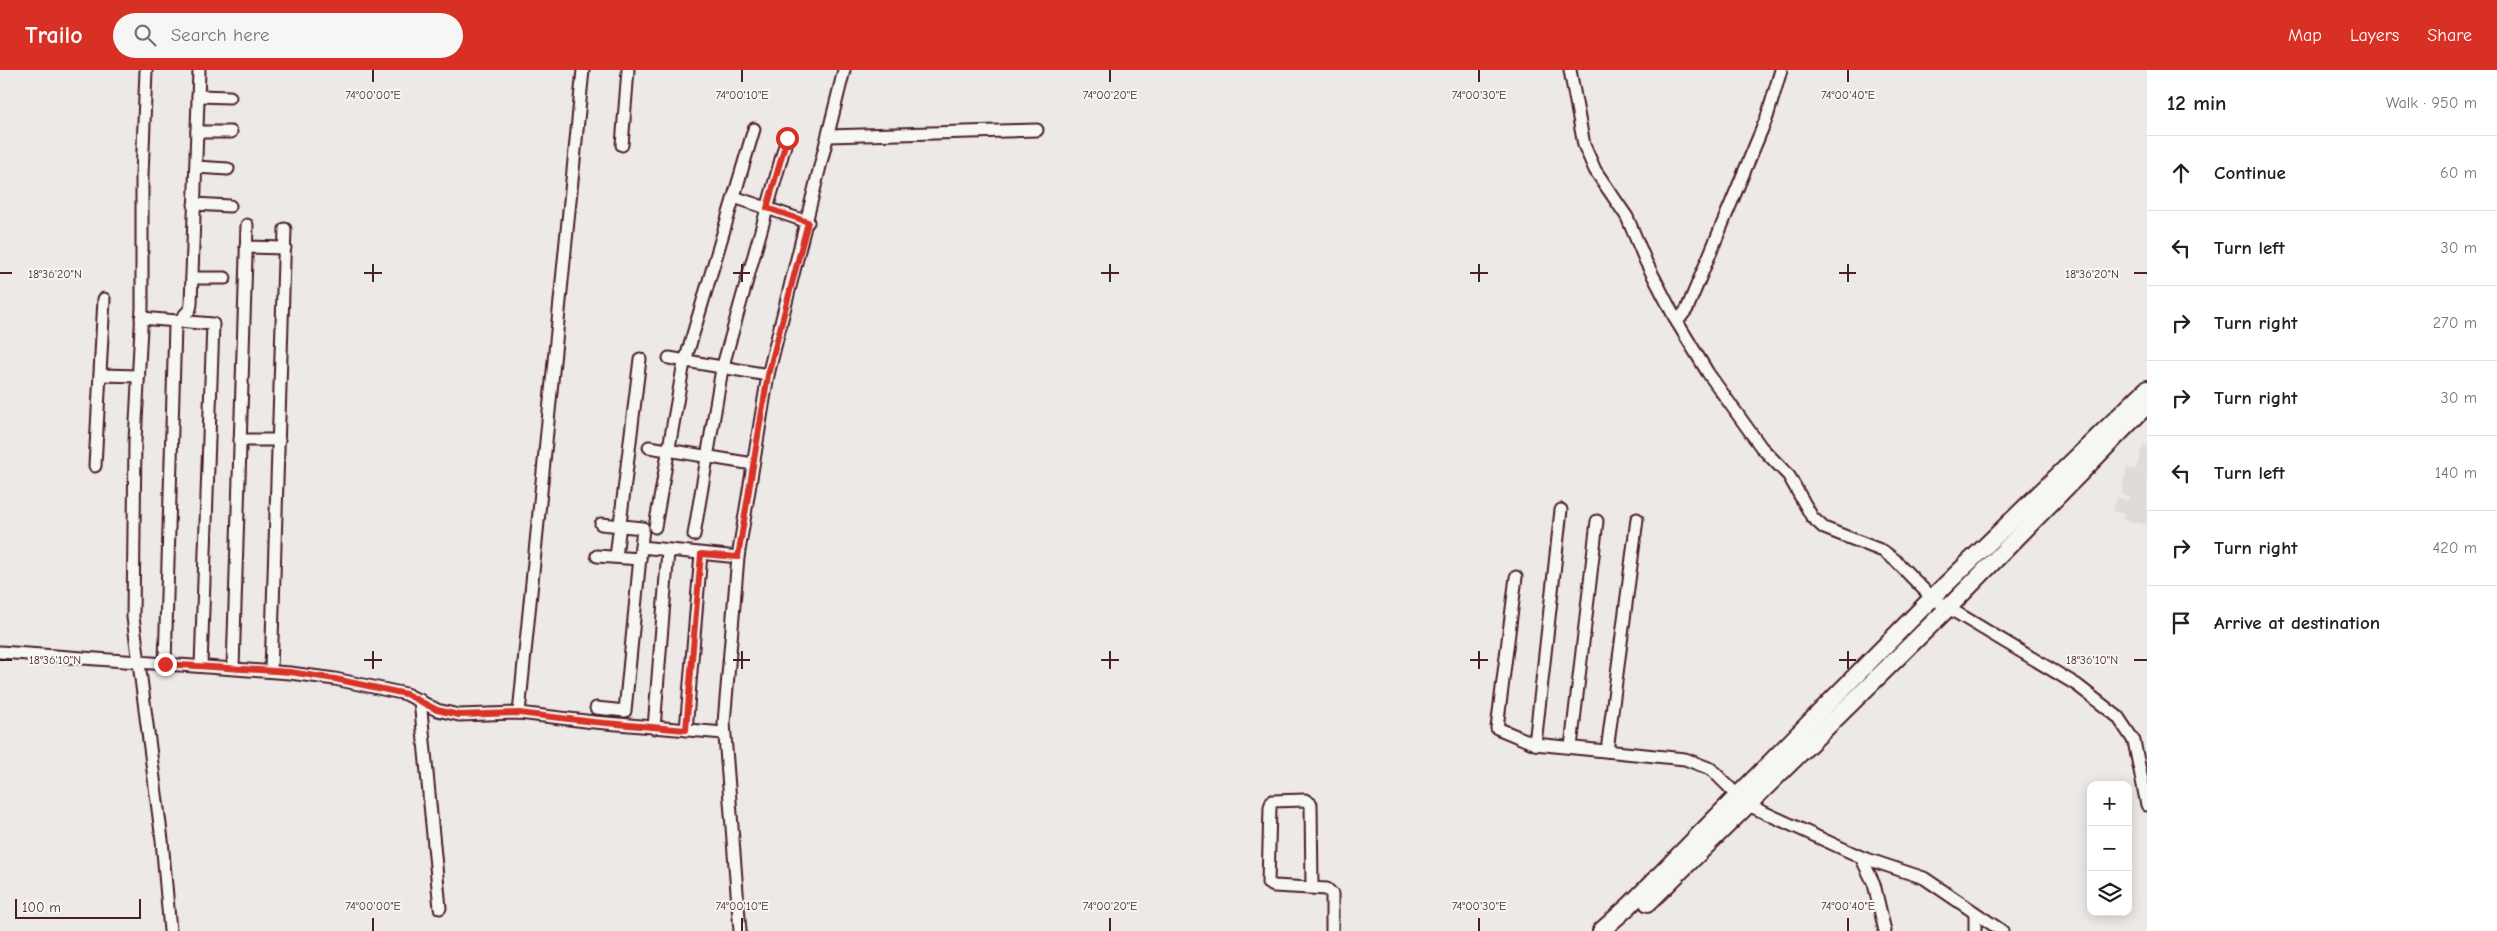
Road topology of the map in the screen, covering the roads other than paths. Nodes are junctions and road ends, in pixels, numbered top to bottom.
1 (146, 70) edge
2 (199, 70) edge
3 (583, 70) edge
4 (628, 70) edge
5 (844, 70) edge
6 (1570, 70) edge
7 (1781, 70) edge
8 (198, 96) junction
9 (230, 97) dead end
10 (754, 129) dead end
11 (1037, 130) dead end
12 (197, 132) junction
13 (231, 132) dead end
14 (828, 136) junction
15 (787, 138) dead end
16 (622, 145) dead end
17 (196, 167) junction
18 (228, 169) dead end
19 (734, 197) junction
20 (194, 204) junction
21 (230, 206) dead end
22 (767, 208) junction
23 (808, 222) junction
24 (247, 225) dead end
25 (285, 230) dead end
26 (246, 247) junction
27 (285, 248) junction
28 (192, 278) junction
29 (226, 278) dead end
30 (104, 300) dead end
31 (141, 318) junction
32 (177, 322) junction
33 (1677, 322) junction
34 (669, 358) dead end
35 (640, 359) dead end
36 (686, 360) junction
37 (722, 367) junction
38 (100, 375) junction
39 (768, 375) junction
40 (139, 376) junction
41 (2147, 390) edge
42 (2147, 405) edge
43 (240, 440) junction
44 (278, 440) junction
45 (649, 447) dead end
46 (668, 450) junction
47 (706, 456) junction
48 (753, 464) junction
49 (95, 466) dead end
50 (1561, 510) dead end
51 (1637, 519) dead end
52 (1597, 521) dead end
53 (602, 524) dead end
54 (620, 526) junction
55 (656, 527) dead end
56 (694, 535) dead end
57 (641, 547) junction
58 (668, 551) junction
59 (701, 554) junction
60 (598, 556) dead end
61 (616, 557) junction
62 (738, 557) junction
63 (640, 559) junction
64 (1516, 577) dead end
65 (1932, 598) junction
66 (1948, 608) junction
67 (0, 652) edge
68 (138, 662) junction
69 (165, 664) junction
70 (201, 666) junction
71 (233, 668) junction
72 (271, 671) junction
73 (420, 700) junction
74 (596, 708) dead end
75 (519, 713) junction
76 (654, 728) junction
77 (686, 730) junction
78 (724, 733) junction
79 (1535, 744) junction
80 (1570, 747) junction
81 (1607, 751) junction
82 (1743, 800) junction
83 (2147, 805) edge
84 (1861, 857) junction
85 (1312, 887) junction
86 (440, 908) dead end
87 (1975, 914) junction
88 (170, 931) edge
89 (740, 931) edge
90 (1332, 931) edge
91 (1601, 931) edge
92 (1617, 931) edge
93 (1884, 931) edge
94 (1975, 931) edge
95 (2002, 931) edge

1 - 31 street
2 - 8 street
3 - 75 street
4 - 16 street
5 - 14 street
6 - 33 street
7 - 33 street
8 - 9 street
8 - 12 street
10 - 19 street
11 - 14 street
12 - 13 street
12 - 17 street
14 - 23 street
15 - 22 street
17 - 18 street
17 - 20 street
19 - 22 street
19 - 36 street
20 - 21 street
20 - 28 street
22 - 23 street
22 - 37 street
23 - 39 street
24 - 26 street
25 - 27 street
26 - 27 street
26 - 43 street
27 - 44 street
28 - 29 street
28 - 32 street
30 - 38 street
31 - 32 street
31 - 40 street
32 - 69 street
32 - 70 street
33 - 65 street
34 - 36 street
35 - 54 street
36 - 37 street
36 - 46 street
37 - 39 street
37 - 47 street
38 - 40 street
38 - 49 street
39 - 48 street
40 - 68 street
41 - 65 highway
42 - 66 highway
43 - 44 street
43 - 71 street
44 - 72 street
45 - 46 street
46 - 47 street
46 - 55 street
47 - 48 street
47 - 56 street
48 - 62 street
50 - 79 street
51 - 81 street
52 - 80 street
53 - 54 street
54 - 57 street
54 - 61 street
57 - 58 street
57 - 63 street
58 - 59 street
58 - 76 street
59 - 62 street
59 - 77 street
60 - 61 street
61 - 63 street
62 - 78 street
63 - 74 street
64 - 79 street
65 - 66 street
65 - 82 highway
66 - 82 highway
66 - 83 street
67 - 68 street
68 - 69 street
68 - 88 street
69 - 70 street
70 - 71 street
71 - 72 street
72 - 73 street
73 - 75 street
73 - 86 street
75 - 76 street
76 - 77 street
77 - 78 street
78 - 89 street
79 - 80 street
80 - 81 street
81 - 82 street
82 - 84 street
82 - 91 highway
82 - 92 highway
84 - 87 street
84 - 93 street
85 - 85 street
85 - 90 street
87 - 94 street
87 - 95 street

